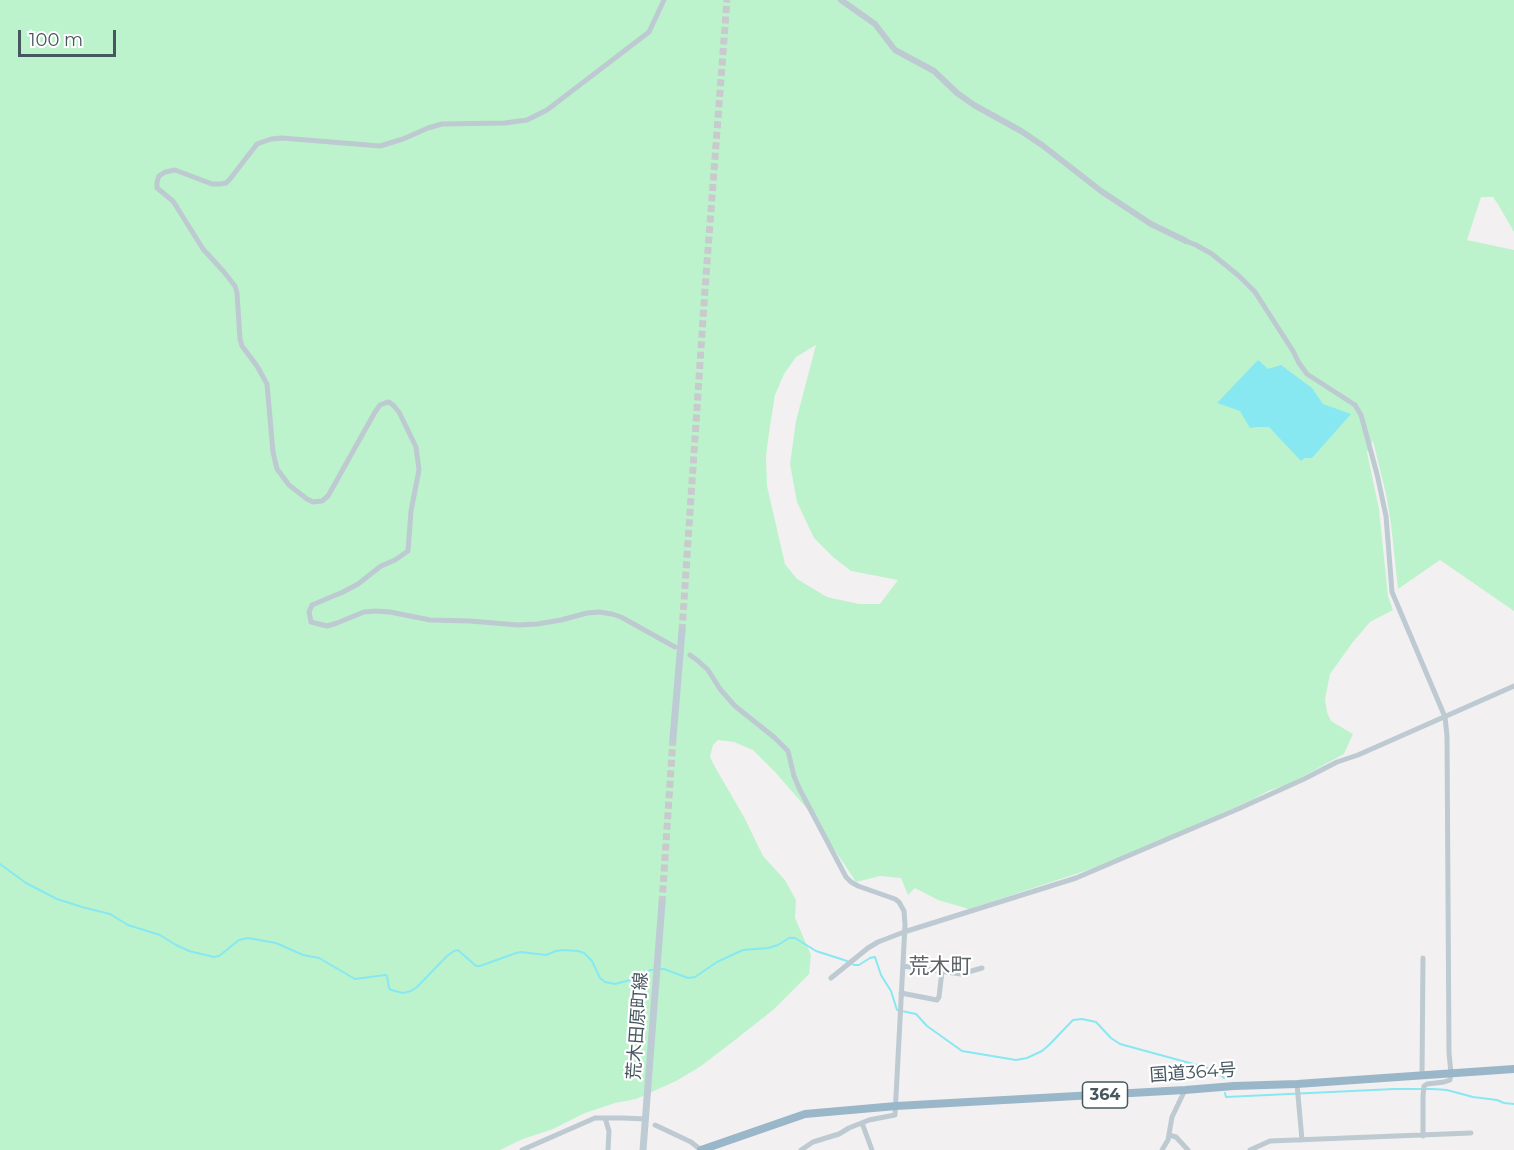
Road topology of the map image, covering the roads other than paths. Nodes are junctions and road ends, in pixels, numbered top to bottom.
1 (664, 0) edge
2 (841, 0) edge
3 (1185, 241) joint
4 (682, 631) tunnel mouth
5 (675, 647) dead end
6 (690, 655) dead end
7 (1514, 686) edge
8 (1445, 717) junction
9 (673, 738) tunnel mouth
10 (662, 903) tunnel mouth
11 (904, 932) junction
12 (1423, 958) dead end
13 (903, 966) junction
14 (982, 968) dead end
15 (942, 971) junction
16 (831, 978) dead end
17 (901, 993) junction
18 (1514, 1069) edge
19 (1451, 1073) junction
20 (1422, 1076) junction
21 (1297, 1084) junction
22 (1185, 1090) junction
23 (896, 1106) junction
24 (605, 1118) junction
25 (646, 1119) junction
26 (862, 1123) junction
27 (655, 1125) dead end
28 (1471, 1133) dead end
29 (1169, 1135) junction
30 (1423, 1136) junction
31 (1302, 1140) junction
32 (526, 1149) edge
33 (709, 1149) edge
34 (608, 1150) edge
35 (643, 1150) edge
36 (801, 1150) edge
37 (872, 1150) edge
38 (1162, 1150) edge
39 (1188, 1150) edge
40 (1250, 1150) edge

1 - 5 street
2 - 3 street
3 - 8 street
4 - 9 main road
6 - 11 street
7 - 8 street
8 - 11 street
8 - 19 street
10 - 25 main road, 荒木田原町線
11 - 13 street
11 - 16 street
12 - 20 street
13 - 15 street
13 - 17 street
14 - 15 street
15 - 17 street
17 - 23 street
18 - 19 highway, 国道364号 / 364
19 - 20 highway, 国道364号 / 364
19 - 30 street
20 - 21 highway, 国道364号 / 364
21 - 22 highway, 国道364号 / 364
21 - 31 street
22 - 23 highway, 国道364号 / 364
22 - 29 street
23 - 26 street
23 - 33 highway, 国道364号 / 364
24 - 25 street
24 - 32 street
24 - 34 street
25 - 35 main road, 荒木田原町線
26 - 36 street
26 - 37 street
27 - 33 street
28 - 30 street
29 - 38 street
29 - 39 street
30 - 31 street
31 - 40 street

